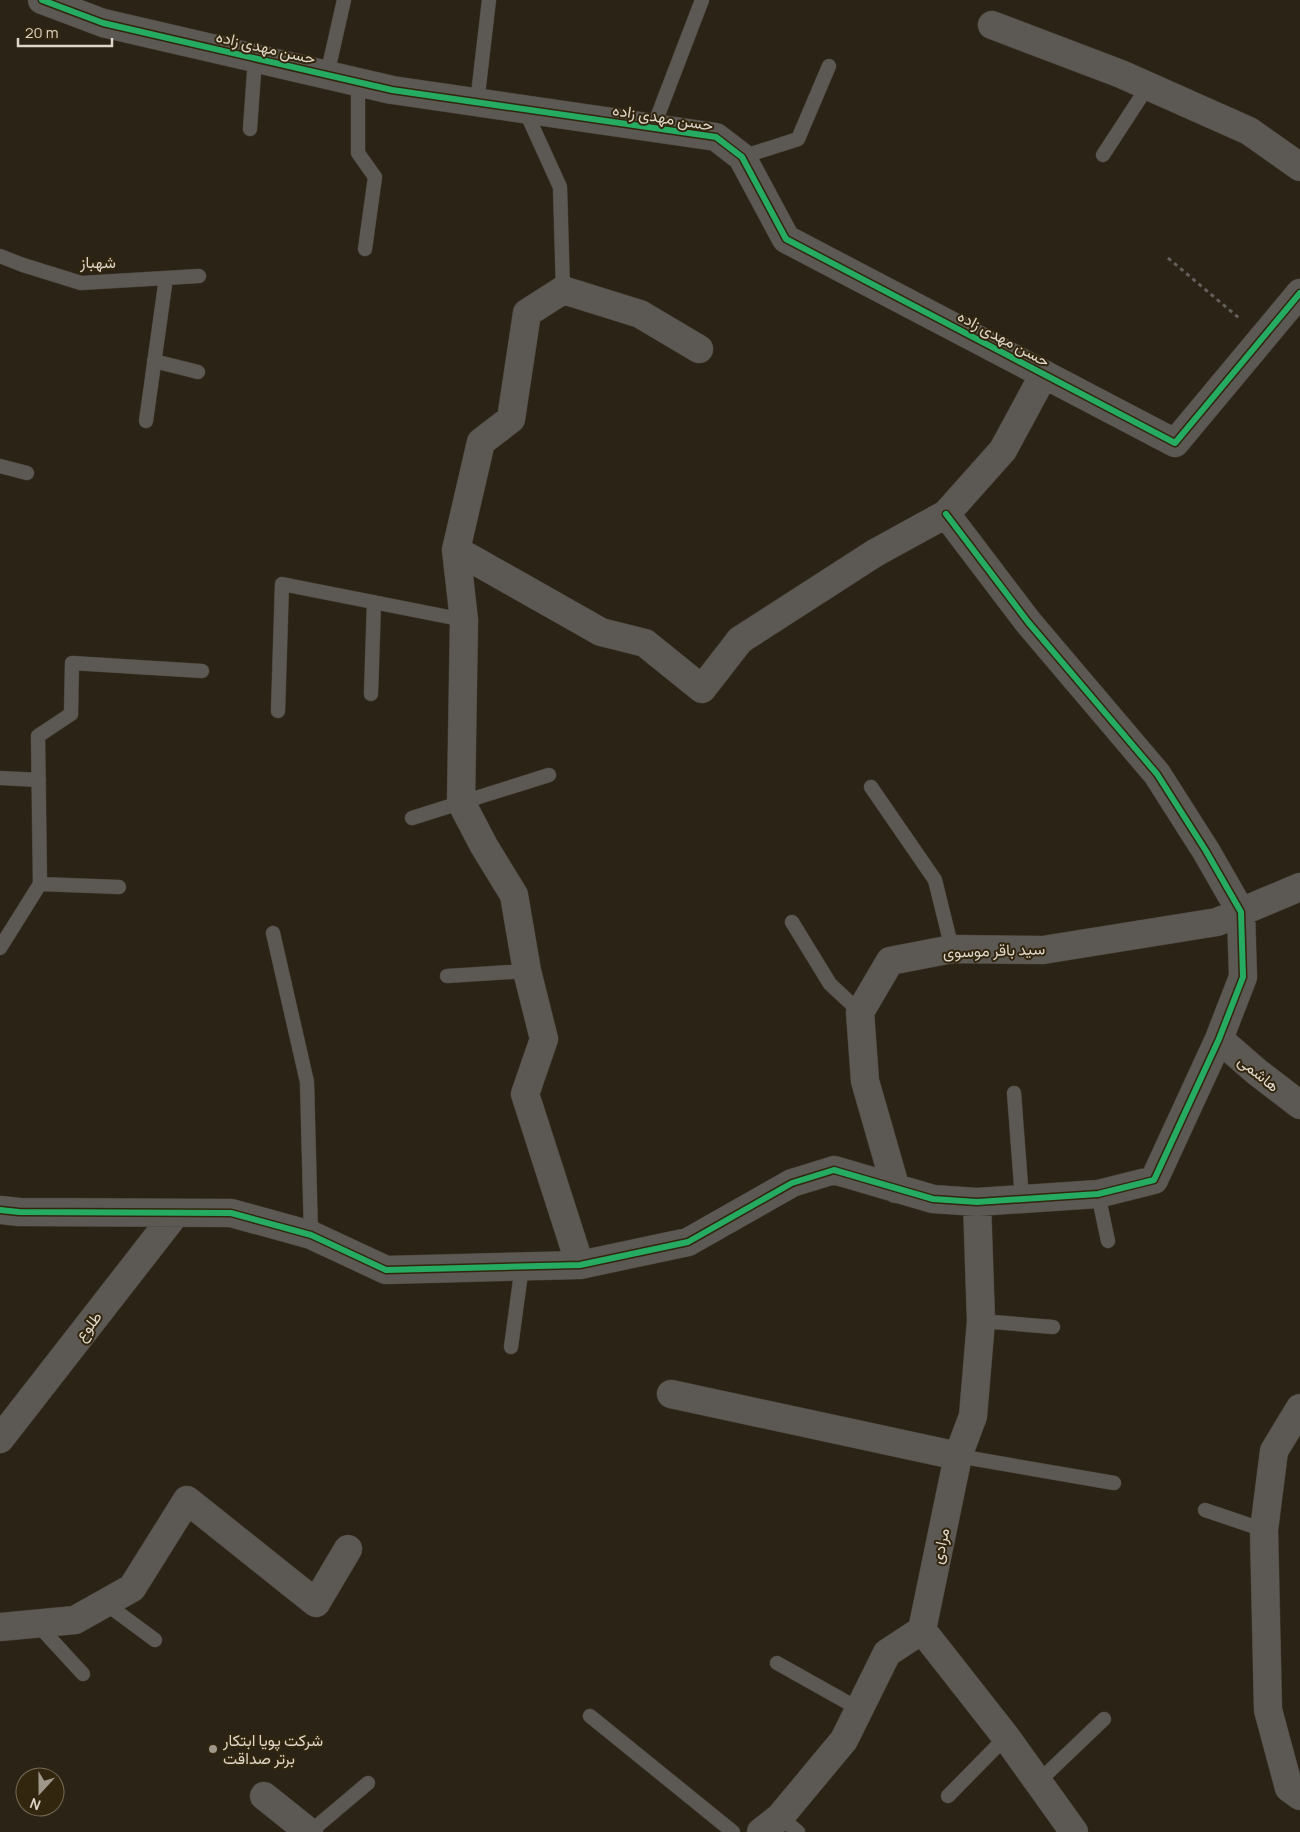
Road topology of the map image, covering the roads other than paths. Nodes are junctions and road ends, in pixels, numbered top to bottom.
1 (42, 0) edge
2 (344, 0) edge
3 (489, 0) edge
4 (702, 0) edge
5 (992, 25) dead end
6 (255, 58) junction
7 (829, 66) dead end
8 (327, 76) junction
9 (358, 82) junction
10 (1148, 86) junction
11 (477, 103) junction
12 (525, 110) junction
13 (653, 128) junction
14 (250, 129) dead end
15 (1103, 155) dead end
16 (742, 157) junction
17 (1300, 167) edge
18 (366, 249) dead end
19 (0, 256) edge
20 (199, 276) dead end
21 (166, 278) junction
22 (563, 290) junction
23 (1300, 293) edge
24 (699, 349) dead end
25 (154, 361) junction
26 (198, 372) dead end
27 (1044, 374) junction
28 (146, 421) dead end
29 (0, 466) edge
30 (27, 473) dead end
31 (946, 514) junction
32 (456, 550) junction
33 (374, 602) junction
34 (464, 620) junction
35 (202, 671) dead end
36 (371, 694) dead end
37 (278, 711) dead end
38 (549, 775) dead end
39 (0, 778) edge
40 (39, 780) junction
41 (871, 787) dead end
42 (461, 802) junction
43 (412, 818) dead end
44 (40, 884) junction
45 (119, 887) dead end
46 (1300, 887) edge
47 (1241, 912) junction
48 (792, 922) dead end
49 (274, 933) dead end
50 (0, 948) edge
51 (952, 949) junction
52 (527, 972) junction
53 (448, 976) dead end
54 (860, 1012) junction
55 (1219, 1039) junction
56 (1014, 1093) dead end
57 (1300, 1105) edge
58 (896, 1189) junction
59 (1098, 1194) junction
60 (1022, 1199) junction
61 (977, 1202) junction
62 (0, 1210) edge
63 (176, 1213) junction
64 (310, 1235) junction
65 (1108, 1241) dead end
66 (580, 1265) junction
67 (522, 1266) junction
68 (981, 1321) junction
69 (1053, 1327) dead end
70 (511, 1347) dead end
71 (671, 1394) dead end
72 (1300, 1408) edge
73 (0, 1438) edge
74 (958, 1456) junction
75 (1114, 1483) dead end
76 (1205, 1510) dead end
77 (1264, 1530) junction
78 (348, 1549) dead end
79 (104, 1603) junction
80 (36, 1623) junction
81 (0, 1627) edge
82 (922, 1630) junction
83 (155, 1640) dead end
84 (777, 1663) dead end
85 (83, 1674) dead end
86 (859, 1709) junction
87 (590, 1716) dead end
88 (1104, 1719) dead end
89 (1006, 1737) junction
90 (1038, 1782) junction
91 (368, 1783) dead end
92 (264, 1796) dead end
93 (948, 1796) dead end
94 (1300, 1796) edge
95 (780, 1827) edge
96 (309, 1832) edge
97 (733, 1832) edge
98 (1074, 1832) edge

1 - 6 street, حسن مهدی زاده
2 - 8 lane
3 - 11 lane
4 - 13 lane
5 - 10 street
6 - 8 street, حسن مهدی زاده
6 - 14 lane
7 - 16 lane
8 - 9 street, حسن مهدی زاده
9 - 11 street, حسن مهدی زاده
9 - 18 lane
10 - 15 lane
10 - 17 street
11 - 12 street, حسن مهدی زاده
12 - 13 street, حسن مهدی زاده
12 - 22 lane
13 - 16 street, حسن مهدی زاده
16 - 27 street, حسن مهدی زاده
19 - 21 lane, شهباز
20 - 21 lane, شهباز
21 - 25 lane
22 - 24 street
22 - 32 street
23 - 27 street, حسن مهدی زاده
25 - 26 lane
25 - 28 lane
27 - 31 street
29 - 30 lane
31 - 32 street
31 - 47 street
32 - 34 street
33 - 34 lane
33 - 36 lane
33 - 37 lane
34 - 42 street
35 - 40 lane
38 - 42 lane
39 - 40 lane
40 - 44 lane
41 - 51 lane
42 - 43 lane
42 - 52 street
44 - 45 lane
44 - 50 lane
46 - 47 street, سید باقر موسوی
47 - 51 street, سید باقر موسوی
47 - 55 street
48 - 54 lane
49 - 64 lane
51 - 54 street, سید باقر موسوی
52 - 53 lane
52 - 66 street
54 - 58 street
55 - 57 street, هاشمی
55 - 59 street
56 - 60 lane
58 - 61 street
58 - 66 street
59 - 60 street
59 - 65 lane
60 - 61 street
61 - 68 street, مرادی
62 - 63 street
63 - 64 street
63 - 73 street, طلوع
64 - 67 street
66 - 67 street
67 - 70 lane
68 - 69 lane
68 - 74 street, مرادی
71 - 74 street
72 - 77 street
74 - 75 lane
74 - 82 street, مرادی
76 - 77 lane
77 - 94 street
78 - 79 street
79 - 80 street
79 - 83 lane
80 - 81 street
80 - 85 lane
82 - 86 street
82 - 89 street
84 - 86 lane
86 - 95 street
87 - 97 lane
88 - 90 lane
89 - 90 street
89 - 93 lane
90 - 98 street
91 - 96 lane
92 - 96 street

